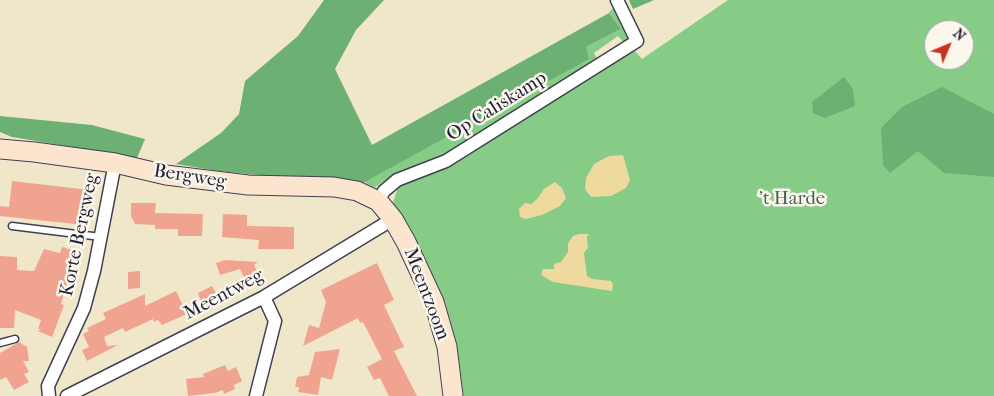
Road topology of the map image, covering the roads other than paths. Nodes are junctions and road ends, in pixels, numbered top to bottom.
1 (617, 0) edge
2 (0, 149) edge
3 (115, 164) junction
4 (378, 201) junction
5 (394, 219) junction
6 (12, 226) dead end
7 (101, 237) junction
8 (264, 297) junction
9 (15, 339) dead end
10 (0, 343) edge
11 (50, 396) edge
12 (67, 396) edge
13 (256, 396) edge
14 (453, 396) edge

1 - 4 street, Op Caliskamp
2 - 3 street, Bergweg
3 - 4 street, Bergweg
3 - 7 street, Korte Bergweg
4 - 5 street, Meentzoom
5 - 8 street, Meentweg
5 - 14 street, Meentzoom
6 - 7 lane
7 - 11 street, Korte Bergweg
8 - 12 street, Meentweg
8 - 13 street
9 - 10 lane

